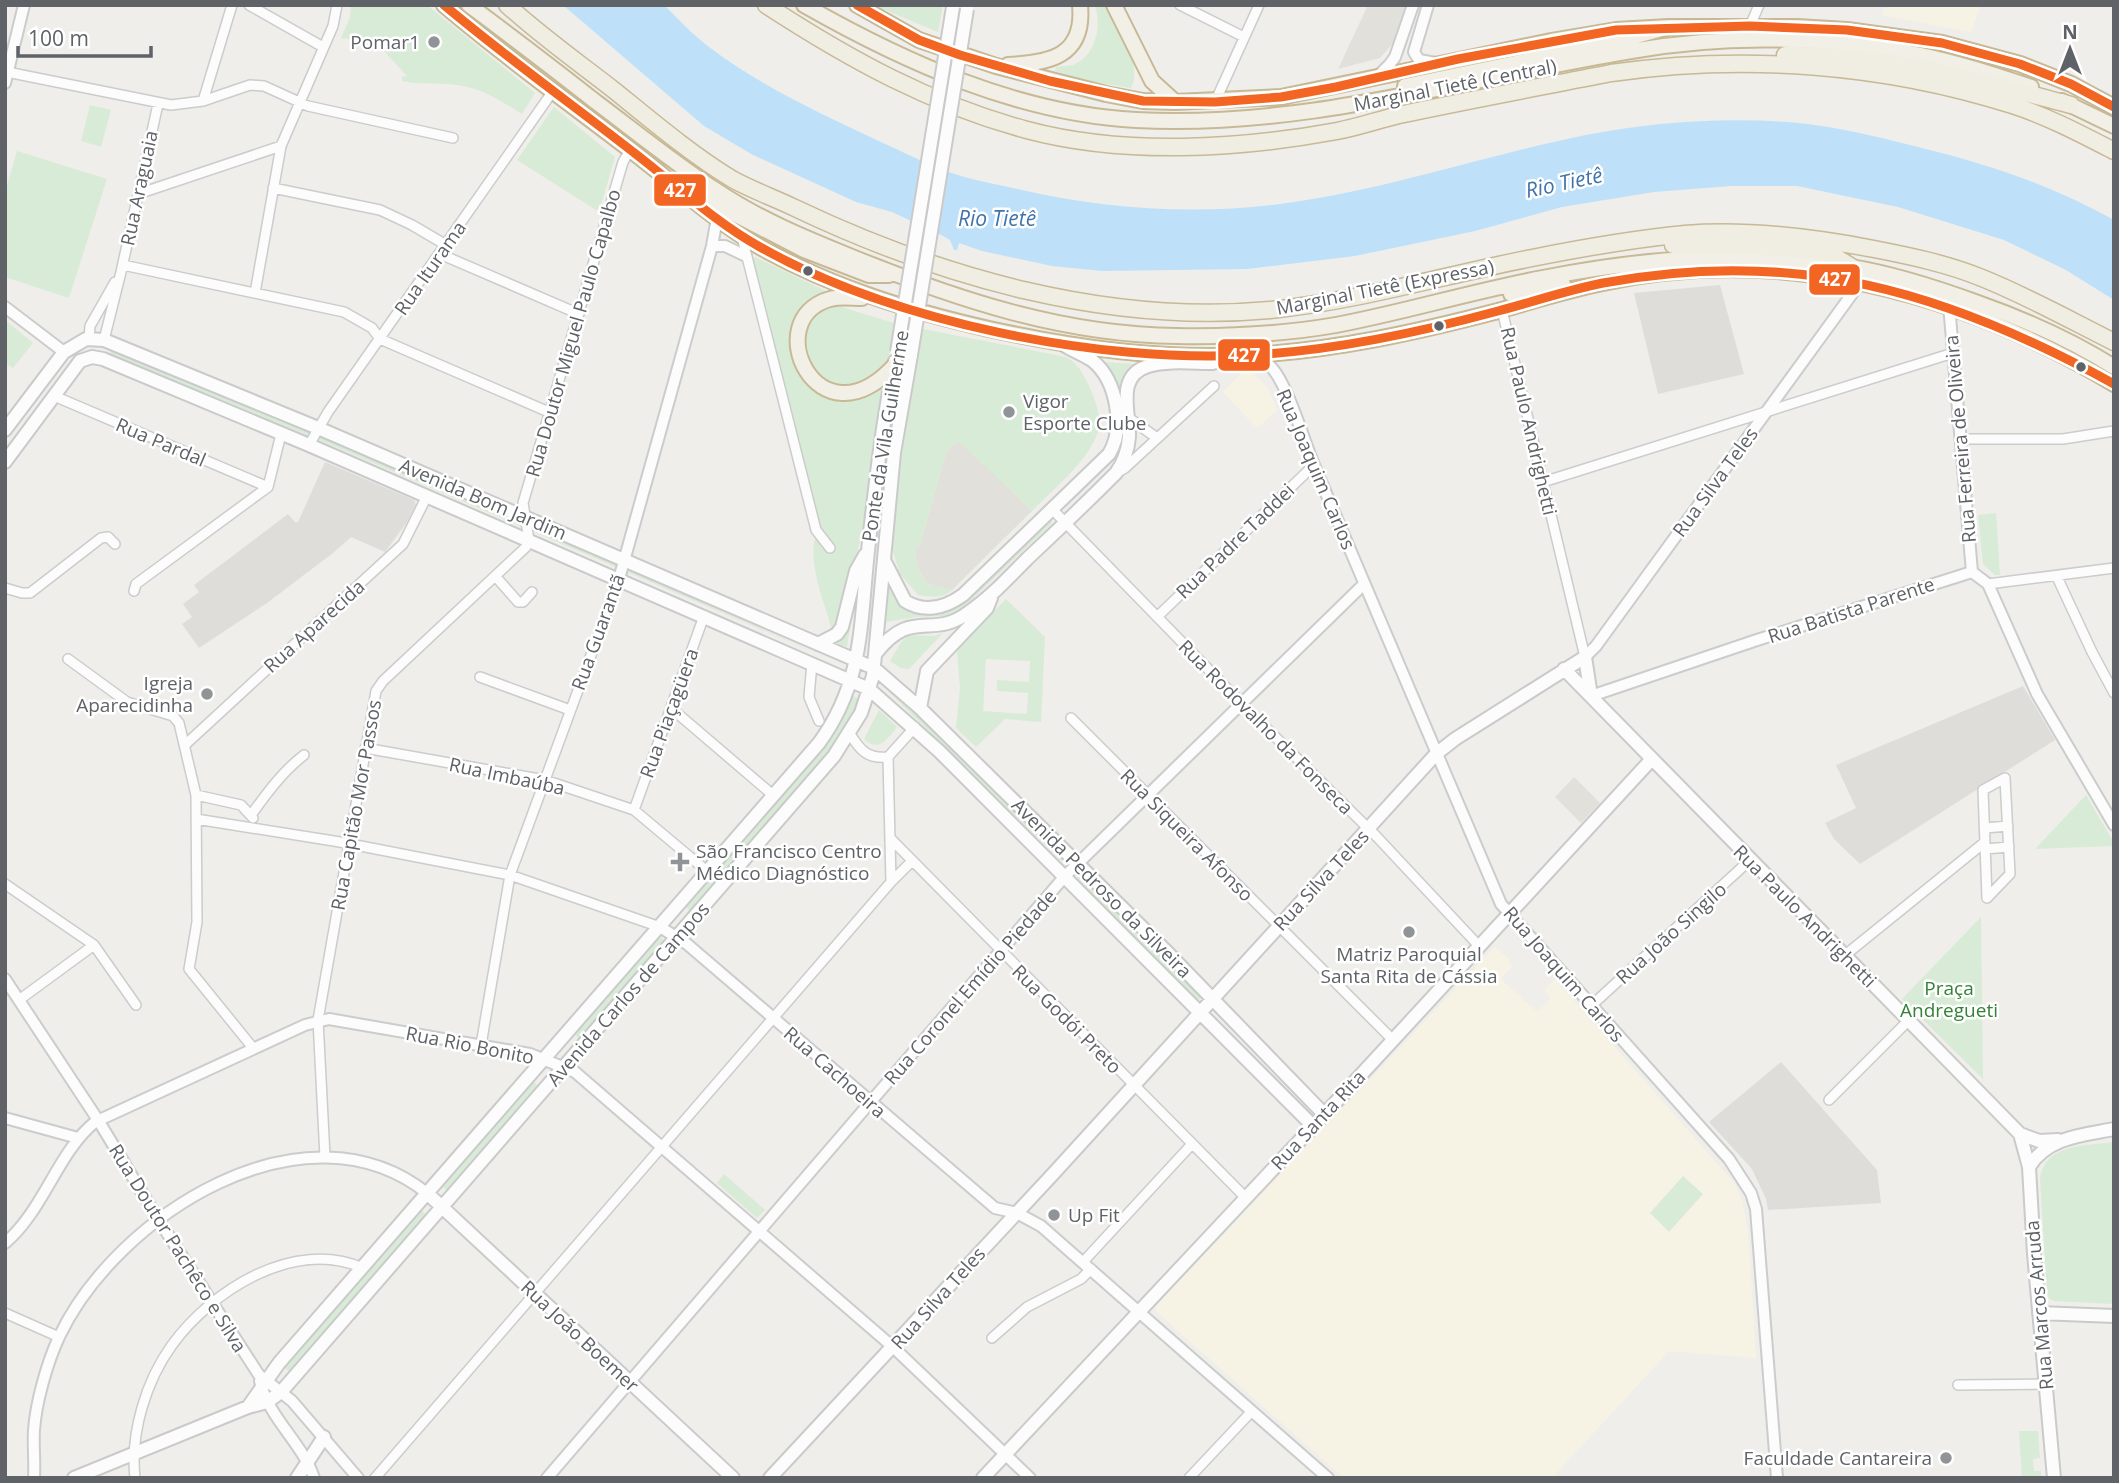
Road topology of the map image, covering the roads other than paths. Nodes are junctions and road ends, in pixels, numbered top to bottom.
1 (24, 5) edge
2 (232, 5) edge
3 (248, 5) edge
4 (337, 5) edge
5 (444, 5) edge
6 (469, 5) edge
7 (766, 5) edge
8 (804, 5) edge
9 (816, 5) edge
10 (1080, 5) edge
11 (1114, 5) edge
12 (1180, 5) edge
13 (1259, 5) edge
14 (1413, 5) edge
15 (1428, 5) edge
16 (1759, 5) edge
17 (953, 6) edge
18 (506, 7) edge
19 (863, 7) edge
20 (967, 7) edge
21 (1750, 26) junction
22 (1669, 27) junction
23 (845, 29) junction
24 (1244, 37) junction
25 (323, 47) junction
26 (1439, 63) junction
27 (1697, 65) junction
28 (996, 66) junction
29 (6, 78) edge
30 (1374, 79) junction
31 (552, 91) junction
32 (203, 101) junction
33 (1376, 101) junction
34 (1175, 102) junction
35 (1215, 102) junction
36 (299, 103) junction
37 (158, 104) junction
38 (2071, 105) junction
39 (2114, 107) edge
40 (2114, 126) edge
41 (453, 138) dead end
42 (281, 146) junction
43 (630, 150) junction
44 (2114, 151) edge
45 (679, 187) junction
46 (273, 188) junction
47 (138, 194) junction
48 (717, 218) junction
49 (742, 235) junction
50 (446, 245) junction
51 (712, 246) junction
52 (440, 254) junction
53 (746, 256) junction
54 (1535, 257) junction
55 (1852, 267) junction
56 (122, 268) junction
57 (898, 276) junction
58 (1603, 283) junction
59 (1860, 283) junction
60 (255, 293) junction
61 (878, 299) junction
62 (1949, 305) junction
63 (5, 307) edge
64 (1502, 310) junction
65 (1395, 312) junction
66 (579, 314) junction
67 (380, 338) junction
68 (89, 339) junction
69 (104, 340) junction
70 (2114, 342) edge
71 (1064, 345) junction
72 (64, 352) junction
73 (1953, 353) junction
74 (1253, 355) junction
75 (1224, 356) junction
76 (97, 358) junction
77 (896, 359) junction
78 (2114, 367) edge
79 (70, 375) junction
80 (2114, 384) edge
81 (1214, 386) dead end
82 (54, 396) junction
83 (551, 413) junction
84 (1765, 413) junction
85 (1129, 418) junction
86 (318, 428) junction
87 (5, 430) edge
88 (2114, 431) edge
89 (281, 434) junction
90 (1157, 438) junction
91 (1960, 439) junction
92 (309, 445) junction
93 (5, 462) edge
94 (1314, 465) junction
95 (1116, 473) junction
96 (1543, 482) junction
97 (268, 486) junction
98 (427, 496) junction
99 (1052, 509) junction
100 (525, 517) junction
101 (1066, 523) junction
102 (529, 540) junction
103 (116, 544) dead end
104 (830, 548) dead end
105 (868, 548) junction
106 (624, 560) junction
107 (884, 560) junction
108 (2114, 569) edge
109 (1972, 572) junction
110 (496, 577) junction
111 (2057, 577) junction
112 (619, 579) junction
113 (1364, 584) junction
114 (1989, 584) junction
115 (5, 588) edge
116 (134, 591) dead end
117 (532, 592) dead end
118 (993, 592) junction
119 (704, 616) junction
120 (1157, 617) junction
121 (818, 645) junction
122 (876, 653) junction
123 (1585, 657) junction
124 (68, 659) dead end
125 (857, 660) junction
126 (812, 663) junction
127 (874, 668) junction
128 (1564, 670) junction
129 (480, 677) dead end
130 (852, 680) junction
131 (869, 689) junction
132 (2114, 693) edge
133 (1591, 696) junction
134 (1241, 704) junction
135 (671, 708) junction
136 (920, 708) junction
137 (570, 710) junction
138 (1071, 718) dead end
139 (819, 721) dead end
140 (915, 727) junction
141 (850, 734) junction
142 (186, 744) junction
143 (365, 748) junction
144 (1436, 754) junction
145 (304, 755) dead end
146 (888, 757) junction
147 (1651, 760) junction
148 (544, 780) junction
149 (196, 795) junction
150 (1147, 795) junction
151 (774, 796) junction
152 (634, 810) junction
153 (251, 815) junction
154 (196, 820) junction
155 (2114, 825) edge
156 (2008, 826) junction
157 (258, 828) junction
158 (1985, 828) junction
159 (1368, 829) junction
160 (890, 838) junction
161 (348, 843) junction
162 (1985, 845) junction
163 (2009, 847) junction
164 (1750, 860) junction
165 (912, 861) junction
166 (1077, 864) junction
167 (708, 872) junction
168 (510, 875) junction
169 (1065, 876) junction
170 (891, 882) junction
171 (5, 884) edge
172 (1510, 915) junction
173 (1279, 926) junction
174 (660, 927) junction
175 (678, 937) junction
176 (94, 945) junction
177 (1479, 946) junction
178 (1000, 951) junction
179 (1844, 956) junction
180 (5, 979) edge
181 (1212, 999) junction
182 (19, 1000) junction
183 (136, 1004) dead end
184 (1591, 1006) junction
185 (1200, 1012) junction
186 (773, 1019) junction
187 (318, 1020) junction
188 (1908, 1021) junction
189 (1393, 1040) junction
190 (481, 1045) junction
191 (253, 1048) junction
192 (545, 1059) junction
193 (565, 1067) junction
194 (1133, 1085) junction
195 (1829, 1100) dead end
196 (869, 1103) junction
197 (1324, 1114) junction
198 (5, 1118) edge
199 (98, 1120) junction
200 (1313, 1126) junction
201 (2114, 1129) edge
202 (2020, 1134) junction
203 (78, 1138) junction
204 (2059, 1140) junction
205 (1192, 1144) junction
206 (662, 1147) junction
207 (325, 1157) junction
208 (2029, 1167) junction
209 (428, 1194) junction
210 (1245, 1198) junction
211 (442, 1207) junction
212 (1017, 1213) junction
213 (158, 1219) junction
214 (759, 1232) junction
215 (5, 1243) edge
216 (1087, 1265) junction
217 (363, 1268) junction
218 (535, 1293) junction
219 (212, 1303) junction
220 (1139, 1312) junction
221 (5, 1313) edge
222 (2039, 1313) junction
223 (2114, 1317) edge
224 (59, 1338) junction
225 (992, 1338) dead end
226 (893, 1347) junction
227 (630, 1381) junction
228 (2046, 1384) junction
229 (1958, 1385) dead end
230 (264, 1387) junction
231 (281, 1392) junction
232 (1252, 1411) junction
233 (324, 1437) junction
234 (134, 1454) junction
235 (1005, 1454) junction
236 (308, 1461) junction
237 (34, 1478) edge
238 (74, 1478) edge
239 (135, 1478) edge
240 (297, 1478) edge
241 (314, 1478) edge
242 (358, 1478) edge
243 (375, 1478) edge
244 (547, 1478) edge
245 (733, 1478) edge
246 (770, 1478) edge
247 (983, 1478) edge
248 (1030, 1478) edge
249 (1189, 1478) edge
250 (1328, 1478) edge
251 (1777, 1478) edge
252 (2054, 1478) edge

1 - 29 street
2 - 32 street
3 - 25 street
4 - 25 street
5 - 31 highway
6 - 57 highway
7 - 27 highway
8 - 23 highway, Marginal Tietê (Central)
9 - 23 highway
10 - 28 highway
11 - 34 highway
12 - 24 street
13 - 24 street
14 - 30 street
15 - 26 street
16 - 21 street
17 - 77 main road, Ponte da Vila Guilherme, bridge
18 - 54 highway, Marginal Tietê (Expressa)
19 - 28 highway
20 - 107 main road, Ponte da Vila Guilherme, bridge
21 - 22 highway
21 - 39 highway
22 - 26 highway
22 - 33 highway
23 - 33 highway, Marginal Tietê (Central)
24 - 35 street
25 - 36 street
26 - 30 highway
27 - 38 highway
27 - 44 highway
28 - 34 highway
29 - 37 street
30 - 35 highway
31 - 43 highway
31 - 50 street, Rua Iturama
32 - 36 street
32 - 37 street
33 - 38 highway, Marginal Tietê (Central)
34 - 35 highway
36 - 41 street
36 - 42 street
37 - 47 street, Rua Araguaia
38 - 40 highway, Marginal Tietê (Central)
42 - 46 street
42 - 47 street
43 - 45 highway
43 - 66 street, Rua Doutor Miguel Paulo Capalbo
45 - 48 highway
45 - 57 highway
46 - 50 street
46 - 60 street
47 - 56 street, Rua Araguaia
48 - 49 highway
48 - 51 street, Rua Guarantã
49 - 53 street
49 - 61 highway
50 - 52 street, Rua Iturama
51 - 53 street
51 - 106 street, Rua Guarantã
52 - 66 street
52 - 67 street, Rua Iturama
53 - 104 street
54 - 55 highway
54 - 70 highway, Marginal Tietê (Expressa)
55 - 65 highway
55 - 78 highway
56 - 60 street
56 - 68 street, Rua Araguaia
56 - 69 street, Rua Araguaia
57 - 65 highway
58 - 59 highway
58 - 64 highway
58 - 65 highway
59 - 62 highway
59 - 84 street, Rua Silva Teles
60 - 67 street
61 - 71 highway
61 - 77 highway
62 - 73 street, Rua Ferreira de Oliveira
62 - 80 highway
63 - 72 street
64 - 74 highway
64 - 96 street, Rua Paulo Andrighetti
66 - 83 street, Rua Doutor Miguel Paulo Capalbo
67 - 83 street
67 - 86 street, Rua Iturama
68 - 69 main road, Avenida Bom Jardim
68 - 72 main road
68 - 76 main road
69 - 86 main road, Avenida Bom Jardim
71 - 75 highway
71 - 99 main road
72 - 79 main road
72 - 87 main road
73 - 84 street
73 - 91 street, Rua Ferreira de Oliveira
74 - 75 highway
74 - 94 street, Rua Joaquim Carlos
75 - 85 main road
76 - 79 main road
76 - 89 main road, Avenida Bom Jardim
77 - 105 main road, Ponte da Vila Guilherme
79 - 82 main road
81 - 90 street
82 - 93 main road
82 - 97 street, Rua Pardal
83 - 100 street, Rua Doutor Miguel Paulo Capalbo
84 - 96 street
84 - 123 street, Rua Silva Teles
85 - 90 street
85 - 95 main road
86 - 92 street, Rua Iturama
86 - 100 main road, Avenida Bom Jardim
88 - 91 street
89 - 92 main road, Avenida Bom Jardim
89 - 97 street
90 - 95 street
91 - 109 street, Rua Ferreira de Oliveira
92 - 98 main road, Avenida Bom Jardim
94 - 113 street, Rua Joaquim Carlos
94 - 120 street, Rua Padre Taddei
95 - 101 main road
96 - 123 street, Rua Paulo Andrighetti
97 - 116 street
98 - 102 main road, Avenida Bom Jardim
98 - 142 street, Rua Aparecida
99 - 101 street, Rua Rodovalho da Fonseca
99 - 107 main road
100 - 102 street
100 - 106 main road, Avenida Bom Jardim
101 - 118 main road
101 - 120 street, Rua Rodovalho da Fonseca
102 - 110 street, Rua Capitão Mor Passos
102 - 112 main road, Avenida Bom Jardim
103 - 115 street
105 - 121 main road
105 - 125 main road, Ponte da Vila Guilherme
106 - 112 street, Rua Guarantã
106 - 121 main road, Avenida Bom Jardim
107 - 122 main road, Ponte da Vila Guilherme
108 - 111 street
109 - 114 street
109 - 133 street, Rua Batista Parente
110 - 117 street
110 - 143 street, Rua Capitão Mor Passos
111 - 114 street
111 - 132 street
112 - 119 main road, Avenida Bom Jardim
112 - 137 street, Rua Guarantã
113 - 134 street, Rua Coronel Emídio Piedade
113 - 144 street, Rua Joaquim Carlos
114 - 155 street
118 - 122 main road
118 - 136 main road
119 - 126 main road, Avenida Bom Jardim
119 - 135 street, Rua Piaçagüera
120 - 134 street, Rua Rodovalho da Fonseca
121 - 125 main road, Avenida Bom Jardim
122 - 127 main road, Avenida Carlos de Campos
123 - 128 main road, Rua Silva Teles
123 - 133 main road, Rua Paulo Andrighetti
124 - 142 street
125 - 127 main road, Avenida Bom Jardim
125 - 130 main road, Avenida Carlos de Campos
126 - 130 main road, Avenida Bom Jardim
126 - 139 street
127 - 131 main road, Avenida Carlos de Campos
127 - 136 main road, Avenida Pedroso da Silveira
128 - 133 main road, Rua Paulo Andrighetti
128 - 144 main road, Rua Silva Teles
129 - 137 street
130 - 131 main road, Avenida Bom Jardim
130 - 151 main road, Avenida Carlos de Campos
131 - 140 main road, Avenida Pedroso da Silveira
131 - 141 main road, Avenida Carlos de Campos
133 - 147 main road, Rua Paulo Andrighetti
134 - 150 street, Rua Coronel Emídio Piedade
134 - 159 street, Rua Rodovalho da Fonseca
135 - 151 street
135 - 152 street, Rua Piaçagüera
136 - 166 main road, Avenida Pedroso da Silveira
137 - 148 street, Rua Guarantã
138 - 150 street, Rua Siqueira Afonso
140 - 146 street
140 - 169 main road, Avenida Pedroso da Silveira
141 - 146 street
141 - 175 main road, Avenida Carlos de Campos
142 - 149 street
143 - 148 street, Rua Imbaúba
143 - 161 street, Rua Capitão Mor Passos
144 - 159 main road, Rua Silva Teles
144 - 172 street, Rua Joaquim Carlos
145 - 153 street
146 - 160 street
147 - 164 main road, Rua Paulo Andrighetti
147 - 172 main road, Rua Santa Rita
148 - 152 street, Rua Imbaúba
148 - 168 street, Rua Guarantã
149 - 153 street
149 - 154 street
150 - 166 street, Rua Coronel Emídio Piedade
150 - 173 street, Rua Siqueira Afonso
151 - 167 main road, Avenida Carlos de Campos
152 - 167 street, Rua Imbaúba
153 - 157 street
154 - 157 street, Rua Cachoeira
154 - 191 street
156 - 158 street
156 - 158 street
156 - 163 street
157 - 161 street, Rua Cachoeira
158 - 162 street
159 - 173 main road, Rua Silva Teles
159 - 177 street, Rua Rodovalho da Fonseca
160 - 165 street, Rua Godói Preto
160 - 170 street
161 - 168 street, Rua Cachoeira
161 - 187 street, Rua Capitão Mor Passos
162 - 163 street
162 - 163 street
162 - 179 street
164 - 179 main road, Rua Paulo Andrighetti
164 - 184 street, Rua João Singilo
165 - 170 street
165 - 178 street, Rua Godói Preto
166 - 169 street, Rua Coronel Emídio Piedade
166 - 181 main road, Avenida Pedroso da Silveira
167 - 174 main road, Avenida Carlos de Campos
168 - 174 street, Rua Cachoeira
168 - 190 street, Rua Guarantã
169 - 178 street, Rua Coronel Emídio Piedade
169 - 185 main road, Avenida Pedroso da Silveira
170 - 186 street
171 - 176 street
172 - 177 main road, Rua Santa Rita
172 - 184 street, Rua Joaquim Carlos
173 - 181 main road, Rua Silva Teles
173 - 189 street, Rua Siqueira Afonso
174 - 175 street, Rua Cachoeira
174 - 192 main road, Avenida Carlos de Campos
175 - 186 street, Rua Cachoeira
175 - 193 main road, Avenida Carlos de Campos
176 - 182 street
176 - 183 street
177 - 189 main road, Rua Santa Rita
178 - 194 street, Rua Godói Preto
178 - 196 street, Rua Coronel Emídio Piedade
179 - 188 main road, Rua Paulo Andrighetti
180 - 182 street, Rua Doutor Pachêco e Silva
181 - 185 main road, Rua Silva Teles
181 - 197 main road, Avenida Pedroso da Silveira
182 - 199 street, Rua Doutor Pachêco e Silva
184 - 251 street, Rua Joaquim Carlos
185 - 194 main road, Rua Silva Teles
185 - 200 main road, Avenida Pedroso da Silveira
186 - 196 street, Rua Cachoeira
186 - 206 street
187 - 190 street, Rua Rio Bonito
187 - 191 street, Rua Rio Bonito
187 - 207 street, Rua Capitão Mor Passos
188 - 195 street
188 - 202 main road, Rua Paulo Andrighetti
189 - 197 main road, Rua Santa Rita
190 - 192 street, Rua Rio Bonito
191 - 199 street, Rua Rio Bonito
192 - 193 street, Rua Rio Bonito
192 - 209 main road, Avenida Carlos de Campos
193 - 206 street, Rua Rio Bonito
193 - 211 main road, Avenida Carlos de Campos
194 - 205 street, Rua Godói Preto
194 - 212 main road, Rua Silva Teles
196 - 212 street, Rua Cachoeira
196 - 214 street, Rua Coronel Emídio Piedade
197 - 200 main road, Rua Santa Rita
198 - 203 street
199 - 203 street, Rua Rio Bonito
199 - 213 street, Rua Doutor Pachêco e Silva
200 - 210 main road, Rua Santa Rita
201 - 204 main road
202 - 204 main road
202 - 208 main road, Rua Marcos Arruda
203 - 215 street, Rua Rio Bonito
204 - 208 main road
205 - 210 street, Rua Godói Preto
205 - 216 street
206 - 214 street, Rua Rio Bonito
206 - 218 street
207 - 209 street
207 - 213 street
208 - 222 main road, Rua Marcos Arruda
209 - 211 main road, Rua João Boemer
209 - 217 main road, Avenida Carlos de Campos
210 - 220 main road, Rua Santa Rita
211 - 218 main road, Rua João Boemer
211 - 231 main road, Avenida Carlos de Campos
212 - 216 street, Rua Cachoeira
212 - 226 main road, Rua Silva Teles
213 - 219 street, Rua Doutor Pachêco e Silva
213 - 224 street
214 - 226 street, Rua Rio Bonito
214 - 227 street, Rua Coronel Emídio Piedade
216 - 220 street, Rua Cachoeira
216 - 225 street
217 - 219 street
217 - 230 main road, Avenida Carlos de Campos
218 - 227 main road, Rua João Boemer
218 - 243 street
219 - 230 street, Rua Doutor Pachêco e Silva
219 - 234 street
220 - 232 street, Rua Cachoeira
220 - 235 main road, Rua Santa Rita
221 - 224 street
222 - 223 main road
222 - 228 main road, Rua Marcos Arruda
224 - 237 street
226 - 235 street, Rua Rio Bonito
226 - 246 main road, Rua Silva Teles
227 - 244 street, Rua Coronel Emídio Piedade
227 - 245 main road, Rua João Boemer
228 - 229 street
228 - 252 main road, Rua Marcos Arruda
230 - 231 main road, Avenida Carlos de Campos
230 - 234 main road, Avenida Carlos de Campos
230 - 236 street, Rua Doutor Pachêco e Silva
231 - 233 street
232 - 249 street
232 - 250 street, Rua Cachoeira
233 - 236 main road
233 - 242 street
234 - 238 main road
234 - 239 street
235 - 247 main road, Rua Santa Rita
235 - 248 street, Rua Rio Bonito
236 - 240 main road
236 - 241 street, Rua Doutor Pachêco e Silva

